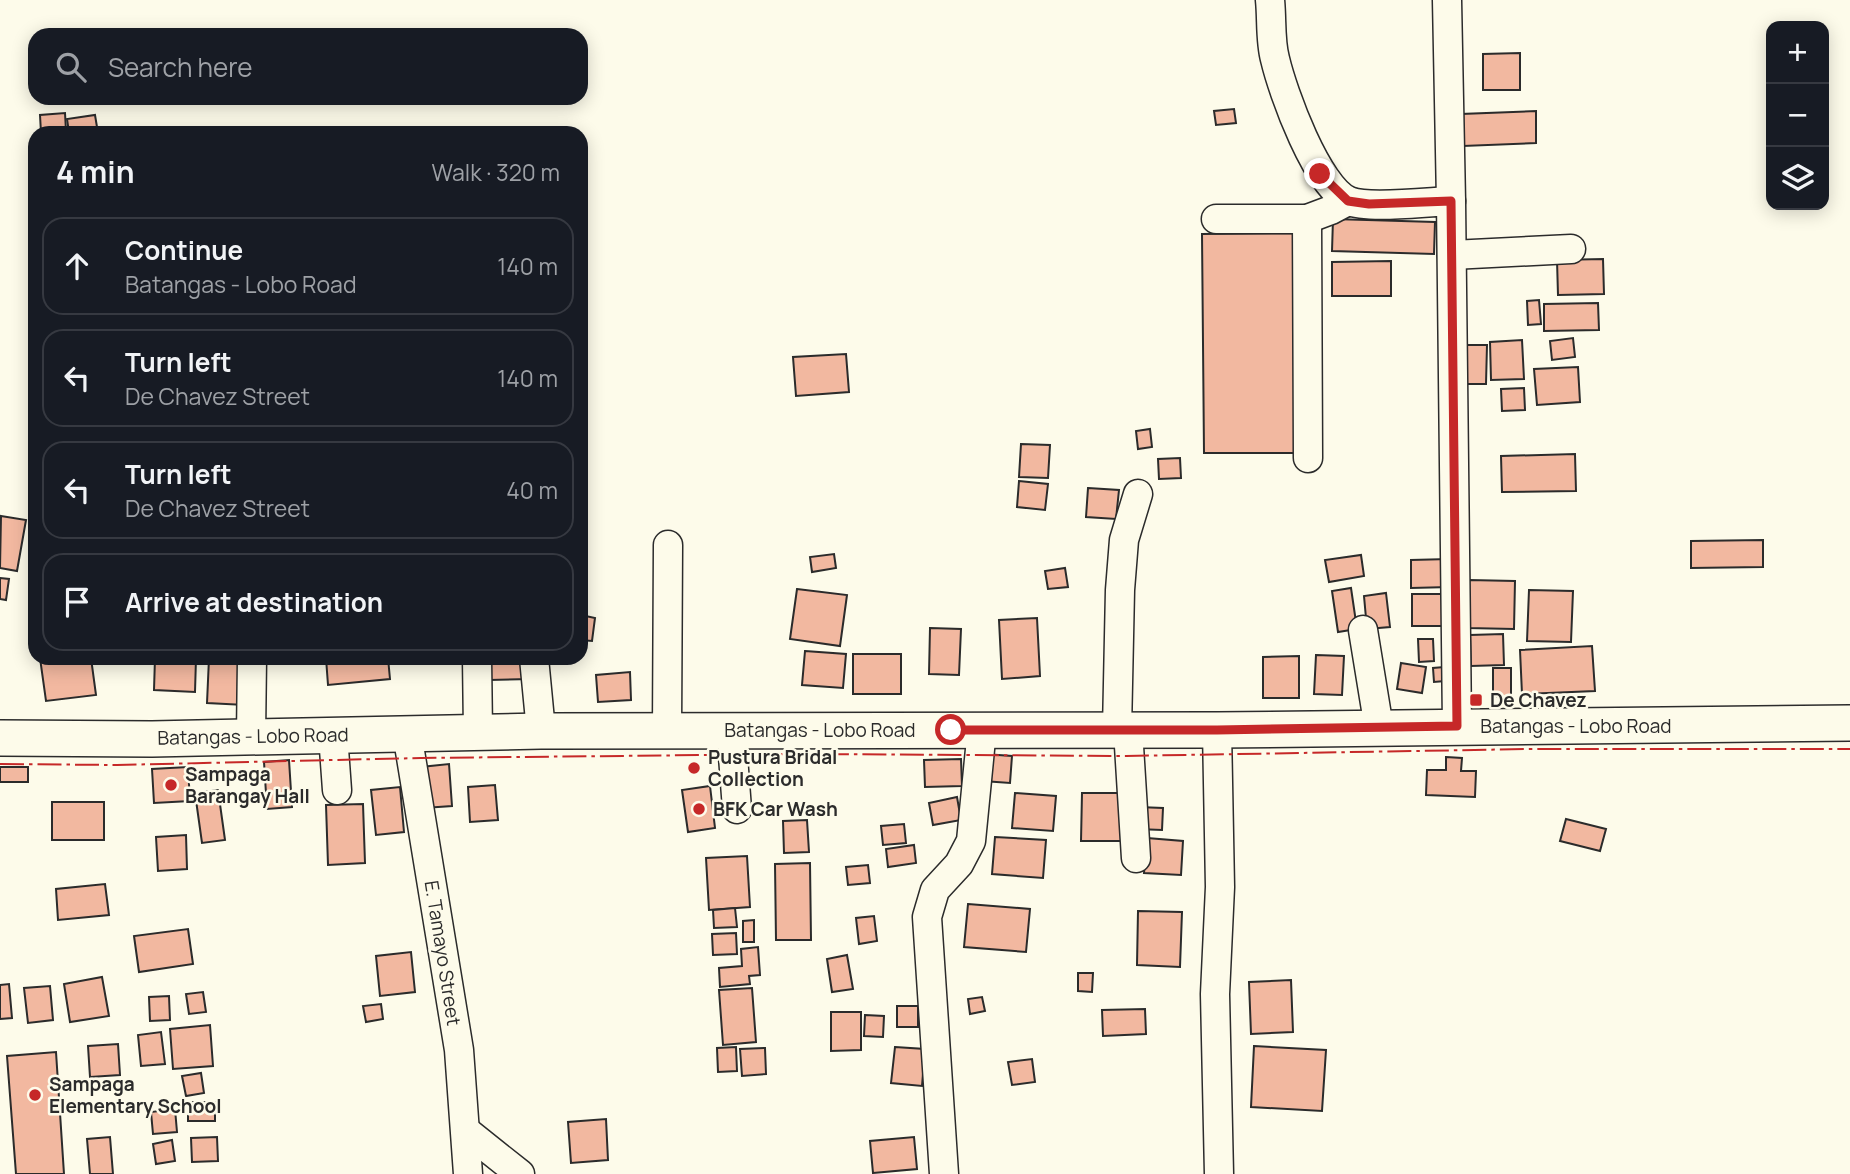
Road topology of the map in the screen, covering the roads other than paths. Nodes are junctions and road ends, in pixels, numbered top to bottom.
1 (1270, 0) edge
2 (1447, 0) edge
3 (1348, 201) junction
4 (1451, 201) junction
5 (1216, 219) dead end
6 (1307, 219) junction
7 (1571, 249) dead end
8 (1452, 255) junction
9 (1308, 458) dead end
10 (1138, 494) dead end
11 (668, 545) dead end
12 (1363, 631) dead end
13 (252, 665) edge
14 (477, 665) edge
15 (535, 665) edge
16 (1850, 723) edge
17 (1457, 726) junction
18 (1379, 728) junction
19 (982, 729) junction
20 (667, 730) junction
21 (731, 730) junction
22 (1122, 730) junction
23 (1217, 730) junction
24 (541, 731) junction
25 (478, 732) junction
26 (407, 733) junction
27 (333, 735) junction
28 (251, 736) junction
29 (0, 738) edge
30 (337, 790) dead end
31 (737, 809) dead end
32 (1136, 858) dead end
33 (466, 1131) junction
34 (468, 1174) edge
35 (520, 1174) edge
36 (944, 1174) edge
37 (1219, 1174) edge

1 - 3 street
2 - 4 street
3 - 4 street
3 - 6 street
4 - 8 street
5 - 6 street
6 - 9 street
7 - 8 street
8 - 17 street
10 - 22 street
11 - 20 street
12 - 18 street
13 - 28 street
14 - 25 street
15 - 24 street
16 - 17 main road, Batangas - Lobo Road
17 - 18 main road, Batangas - Lobo Road
18 - 23 main road, Batangas - Lobo Road
19 - 21 main road, Batangas - Lobo Road
19 - 22 main road, Batangas - Lobo Road
19 - 36 street
20 - 21 main road, Batangas - Lobo Road
20 - 24 main road, Batangas - Lobo Road
21 - 31 street
22 - 23 main road, Batangas - Lobo Road
22 - 32 street
23 - 37 street
24 - 25 main road, Batangas - Lobo Road
25 - 26 main road, Batangas - Lobo Road
26 - 27 main road, Batangas - Lobo Road
26 - 33 street, E. Tamayo Street
27 - 28 main road, Batangas - Lobo Road
27 - 30 street
28 - 29 main road, Batangas - Lobo Road
33 - 34 street, E. Tamayo Street
33 - 35 street

